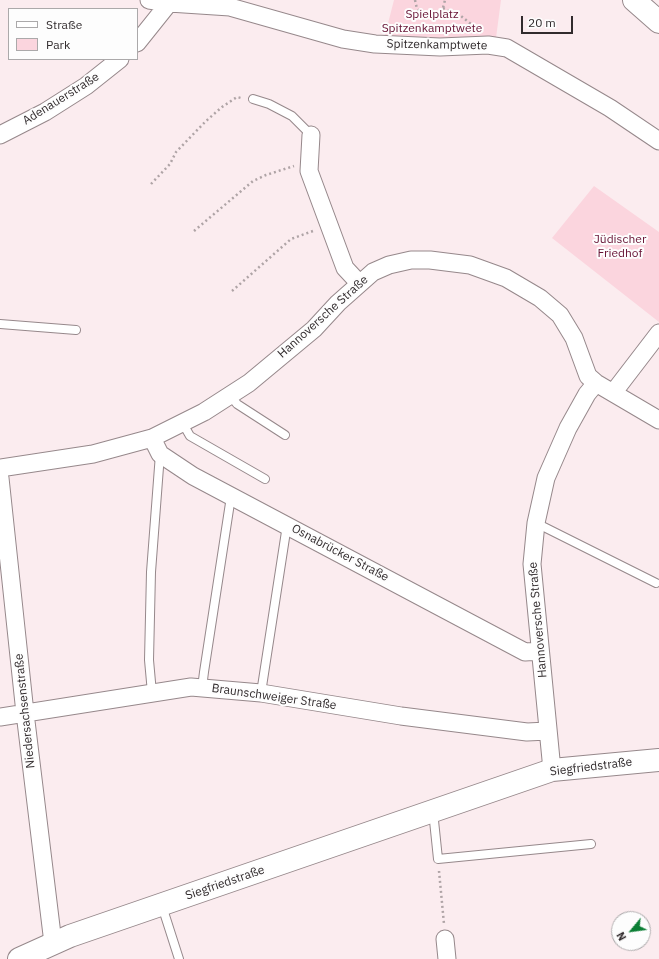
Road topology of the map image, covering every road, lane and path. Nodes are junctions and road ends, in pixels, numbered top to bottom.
1 (149, 0) edge
2 (415, 0) edge
3 (444, 0) edge
4 (634, 0) edge
5 (169, 3) junction
6 (443, 8) junction
7 (659, 22) edge
8 (138, 42) edge
9 (488, 45) junction
10 (119, 60) edge
11 (253, 99) joint
12 (0, 135) edge
13 (311, 135) joint
14 (659, 141) edge
15 (309, 161) junction
16 (151, 184) dead end
17 (329, 225) junction
18 (194, 231) dead end
19 (359, 283) junction
20 (232, 291) dead end
21 (0, 324) edge
22 (76, 330) dead end
23 (659, 333) edge
24 (596, 383) junction
25 (613, 393) junction
26 (230, 395) junction
27 (659, 420) edge
28 (182, 422) junction
29 (285, 435) dead end
30 (152, 438) junction
31 (160, 454) junction
32 (0, 468) edge
33 (0, 478) edge
34 (265, 479) dead end
35 (233, 497) junction
36 (536, 523) junction
37 (287, 525) junction
38 (656, 582) dead end
39 (540, 651) junction
40 (202, 688) junction
41 (152, 693) junction
42 (261, 693) junction
43 (25, 713) junction
44 (0, 717) edge
45 (548, 731) junction
46 (659, 760) edge
47 (552, 770) junction
48 (432, 811) junction
49 (591, 844) dead end
50 (438, 859) junction
51 (162, 905) junction
52 (445, 939) joint
53 (53, 943) junction
54 (19, 959) edge
55 (180, 959) edge
56 (447, 959) edge

1 - 5 street, Spitzenkamptwete
2 - 6 path
3 - 6 path
4 - 7 street
5 - 8 street
5 - 9 street, Spitzenkamptwete
6 - 9 path
9 - 14 street, Spitzenkamptwete
10 - 12 street, Adenauerstraße
11 - 13 lane
11 - 16 path
13 - 15 street
15 - 17 street
15 - 18 path
17 - 19 street
17 - 20 path
19 - 24 street, Hannoversche Straße
19 - 26 street, Hannoversche Straße
21 - 22 lane
23 - 25 street
24 - 25 street
24 - 36 street, Hannoversche Straße
25 - 27 street
26 - 28 street, Hannoversche Straße
26 - 29 lane
28 - 30 street, Hannoversche Straße
28 - 34 lane
30 - 31 street, Osnabrücker Straße
30 - 32 street, Hannoversche Straße
31 - 35 street, Osnabrücker Straße
31 - 41 lane
33 - 43 street, Niedersachsenstraße
35 - 37 street, Osnabrücker Straße
35 - 40 lane
36 - 38 lane
36 - 39 street, Hannoversche Straße
37 - 39 street, Osnabrücker Straße
37 - 42 lane
39 - 45 street, Hannoversche Straße
40 - 41 street, Braunschweiger Straße
40 - 42 street, Braunschweiger Straße
41 - 43 street, Braunschweiger Straße
42 - 45 street, Braunschweiger Straße
43 - 44 street, Braunschweiger Straße
43 - 53 street, Niedersachsenstraße
45 - 47 street, Hannoversche Straße
46 - 47 street, Siegfriedstraße
47 - 48 street, Siegfriedstraße
48 - 50 lane
48 - 51 street, Siegfriedstraße
49 - 50 lane
50 - 52 path
51 - 53 street, Siegfriedstraße
51 - 55 lane
52 - 56 street
53 - 54 street, Siegfriedstraße

